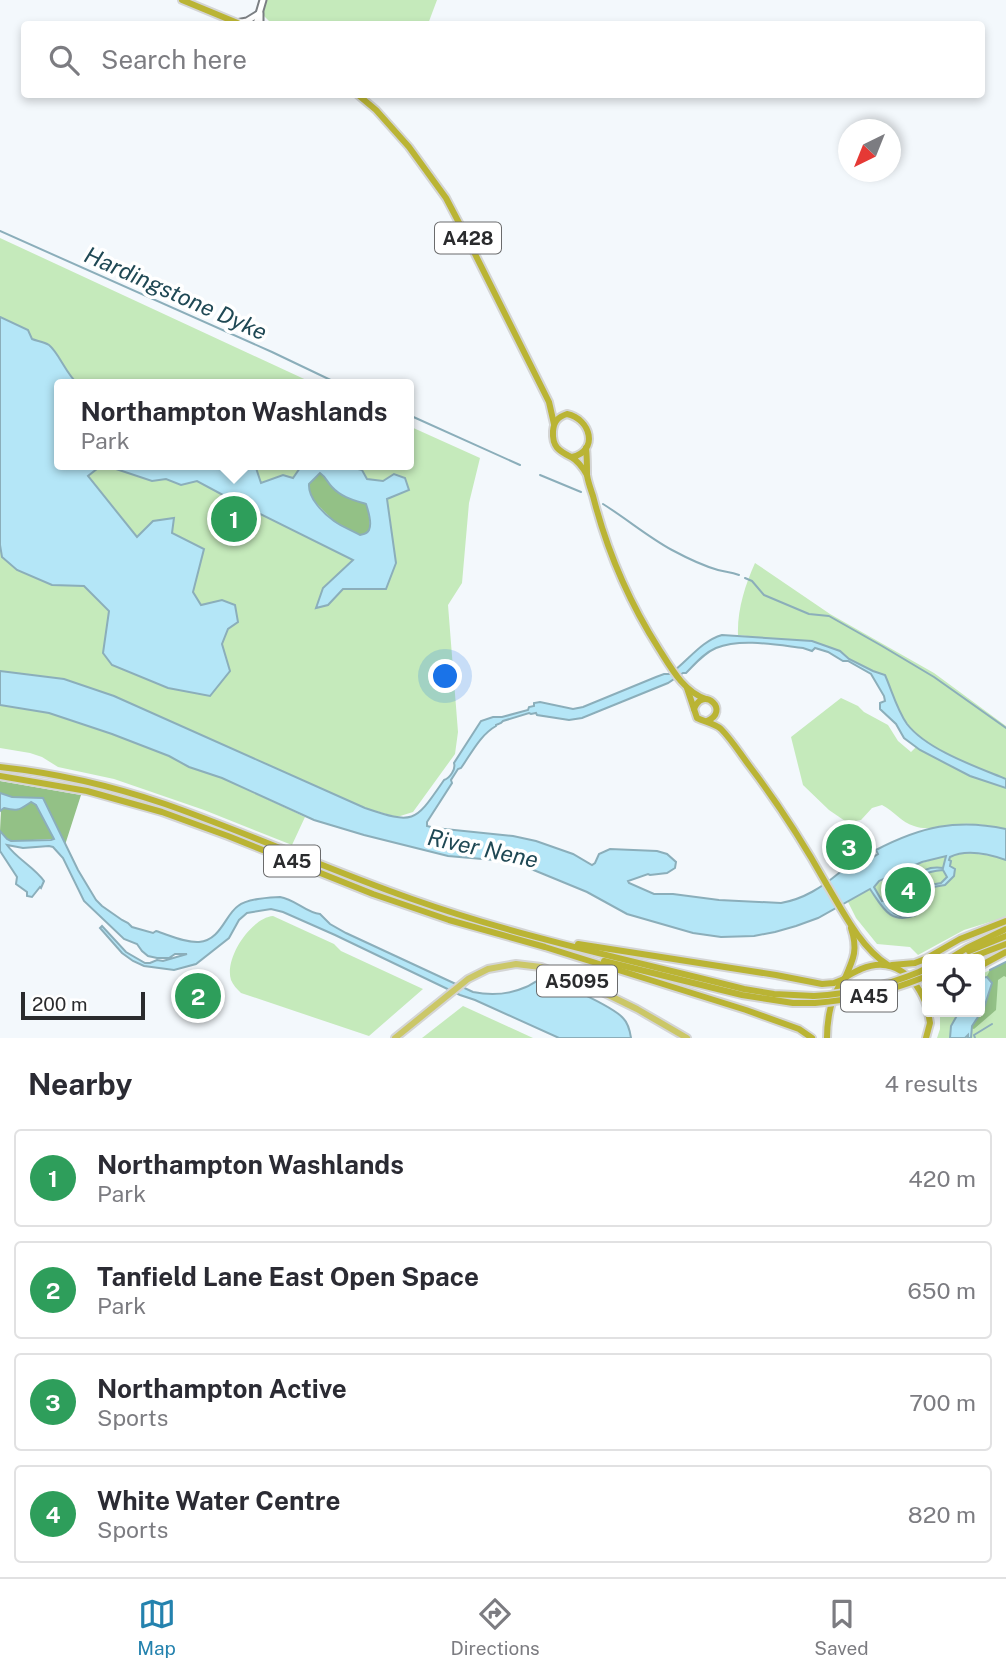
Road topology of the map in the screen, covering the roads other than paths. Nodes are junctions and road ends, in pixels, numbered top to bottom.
1 (182, 0) edge
2 (263, 0) edge
3 (260, 13) junction
4 (231, 21) edge
5 (247, 21) edge
6 (259, 21) edge
7 (362, 98) edge
8 (548, 402) junction
9 (567, 414) junction
10 (554, 424) junction
11 (586, 449) junction
12 (572, 457) junction
13 (587, 475) junction
14 (687, 688) junction
15 (706, 699) junction
16 (694, 709) junction
17 (716, 713) junction
18 (707, 721) junction
19 (722, 730) junction
20 (0, 767) edge
21 (0, 776) edge
22 (1006, 921) edge
23 (849, 923) junction
24 (1006, 929) edge
25 (1006, 936) edge
26 (558, 942) junction
27 (1006, 944) edge
28 (545, 947) junction
29 (1006, 952) edge
30 (957, 954) edge
31 (961, 954) edge
32 (980, 954) edge
33 (985, 963) edge
34 (889, 966) junction
35 (922, 975) edge
36 (845, 978) junction
37 (922, 995) edge
38 (815, 1000) junction
39 (930, 1017) edge
40 (395, 1038) edge
41 (687, 1038) edge
42 (812, 1038) edge
43 (827, 1038) edge
44 (926, 1038) edge

1 - 4 highway
2 - 3 street
3 - 5 street
3 - 6 street
7 - 8 highway, A428
8 - 9 highway
8 - 10 highway, A428
9 - 10 highway
9 - 11 highway
10 - 12 highway
11 - 12 highway
11 - 13 highway
12 - 13 highway
13 - 14 highway
14 - 15 highway
14 - 16 highway
15 - 16 highway
15 - 17 highway
16 - 18 highway
17 - 18 highway
17 - 19 highway
18 - 19 highway
19 - 23 highway
20 - 26 highway, A45
21 - 28 highway, A45
22 - 34 highway
23 - 34 highway
23 - 36 highway
24 - 30 highway
25 - 31 highway
26 - 36 highway
26 - 38 highway, A45
27 - 32 highway
28 - 38 highway, A45
28 - 42 highway
29 - 33 highway
34 - 36 highway
34 - 37 highway
35 - 38 highway, A45, bridge
36 - 43 highway
39 - 44 highway
40 - 41 main road, A5095

